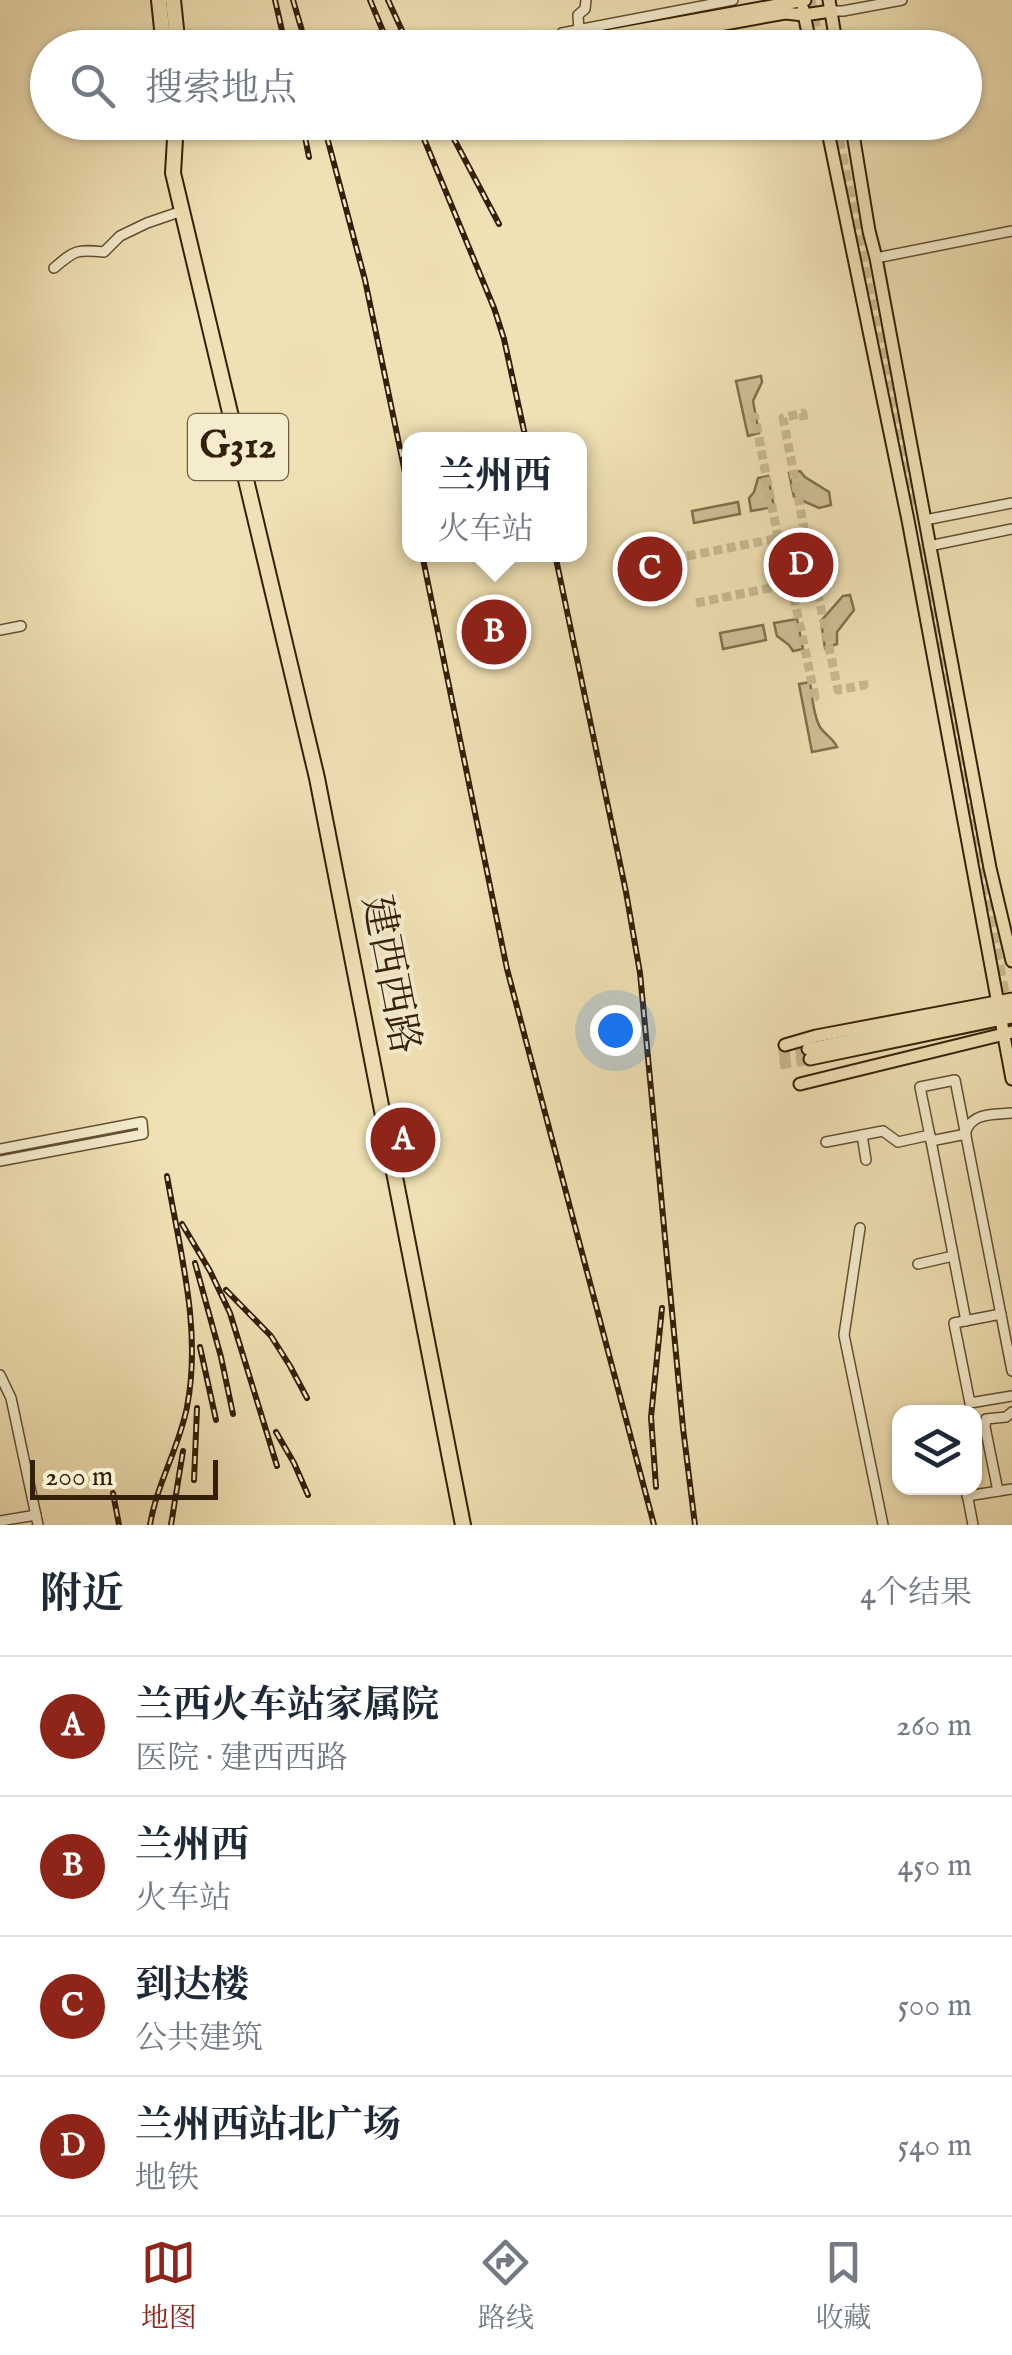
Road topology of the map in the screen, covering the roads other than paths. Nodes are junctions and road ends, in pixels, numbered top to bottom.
1 (159, 0) edge
2 (173, 0) edge
3 (586, 0) edge
4 (733, 0) edge
5 (801, 0) edge
6 (902, 0) edge
7 (830, 5) edge
8 (804, 15) junction
9 (162, 30) edge
10 (176, 30) edge
11 (579, 30) edge
12 (584, 30) edge
13 (644, 30) edge
14 (691, 30) edge
15 (807, 30) edge
16 (834, 30) edge
17 (174, 140) edge
18 (830, 140) edge
19 (854, 140) edge
20 (844, 209) junction
21 (182, 212) junction
22 (868, 230) junction
23 (1012, 231) edge
24 (876, 258) junction
25 (54, 268) dead end
26 (1012, 503) edge
27 (925, 520) junction
28 (1012, 529) edge
29 (929, 546) junction
30 (21, 626) dead end
31 (0, 630) edge
32 (306, 732) junction
33 (1012, 961) edge
34 (1012, 998) edge
35 (1004, 1011) edge
36 (1008, 1033) edge
37 (785, 1045) dead end
38 (809, 1054) tunnel mouth
39 (1012, 1078) edge
40 (800, 1084) dead end
41 (1012, 1113) edge
42 (966, 1134) junction
43 (862, 1135) junction
44 (930, 1138) junction
45 (826, 1142) dead end
46 (0, 1150) edge
47 (866, 1160) dead end
48 (0, 1161) edge
49 (860, 1228) dead end
50 (953, 1256) junction
51 (918, 1264) dead end
52 (1000, 1314) junction
53 (966, 1321) junction
54 (1012, 1371) edge
55 (0, 1375) edge
56 (1012, 1396) edge
57 (970, 1403) joint
58 (1012, 1412) edge
59 (1012, 1481) edge
60 (1012, 1489) edge
61 (982, 1492) edge
62 (998, 1492) junction
63 (968, 1495) edge
64 (0, 1520) edge
65 (37, 1520) edge
66 (455, 1525) edge
67 (463, 1525) edge
68 (882, 1525) edge
69 (973, 1525) edge

1 - 9 highway
2 - 10 highway
3 - 11 street
4 - 12 street
5 - 8 main road
5 - 13 main road
6 - 7 street
7 - 8 main road
7 - 16 main road
8 - 14 main road
8 - 15 main road
17 - 21 highway, 建西西路 / G312
18 - 20 main road
19 - 22 main road
20 - 22 main road
20 - 35 main road
21 - 25 street
21 - 32 highway, 建西西路 / G312
22 - 24 main road
23 - 24 street
24 - 27 main road
26 - 27 street
27 - 29 main road
28 - 29 street
29 - 33 main road
30 - 31 street
32 - 66 highway, 建西西路 / G312
32 - 67 highway, 建西西路 / G312
34 - 35 main road
35 - 36 main road
35 - 37 main road
35 - 38 main road
36 - 39 main road
36 - 40 main road
41 - 42 street
42 - 44 street
42 - 44 street
42 - 52 street
43 - 44 street
43 - 45 street
43 - 47 street
44 - 50 street
46 - 48 street
49 - 68 street
50 - 51 street
50 - 53 street
52 - 53 street
52 - 54 street
53 - 57 street
55 - 65 street
56 - 57 street
58 - 62 street
59 - 60 street
60 - 62 street
61 - 62 street
63 - 69 street
64 - 65 street

